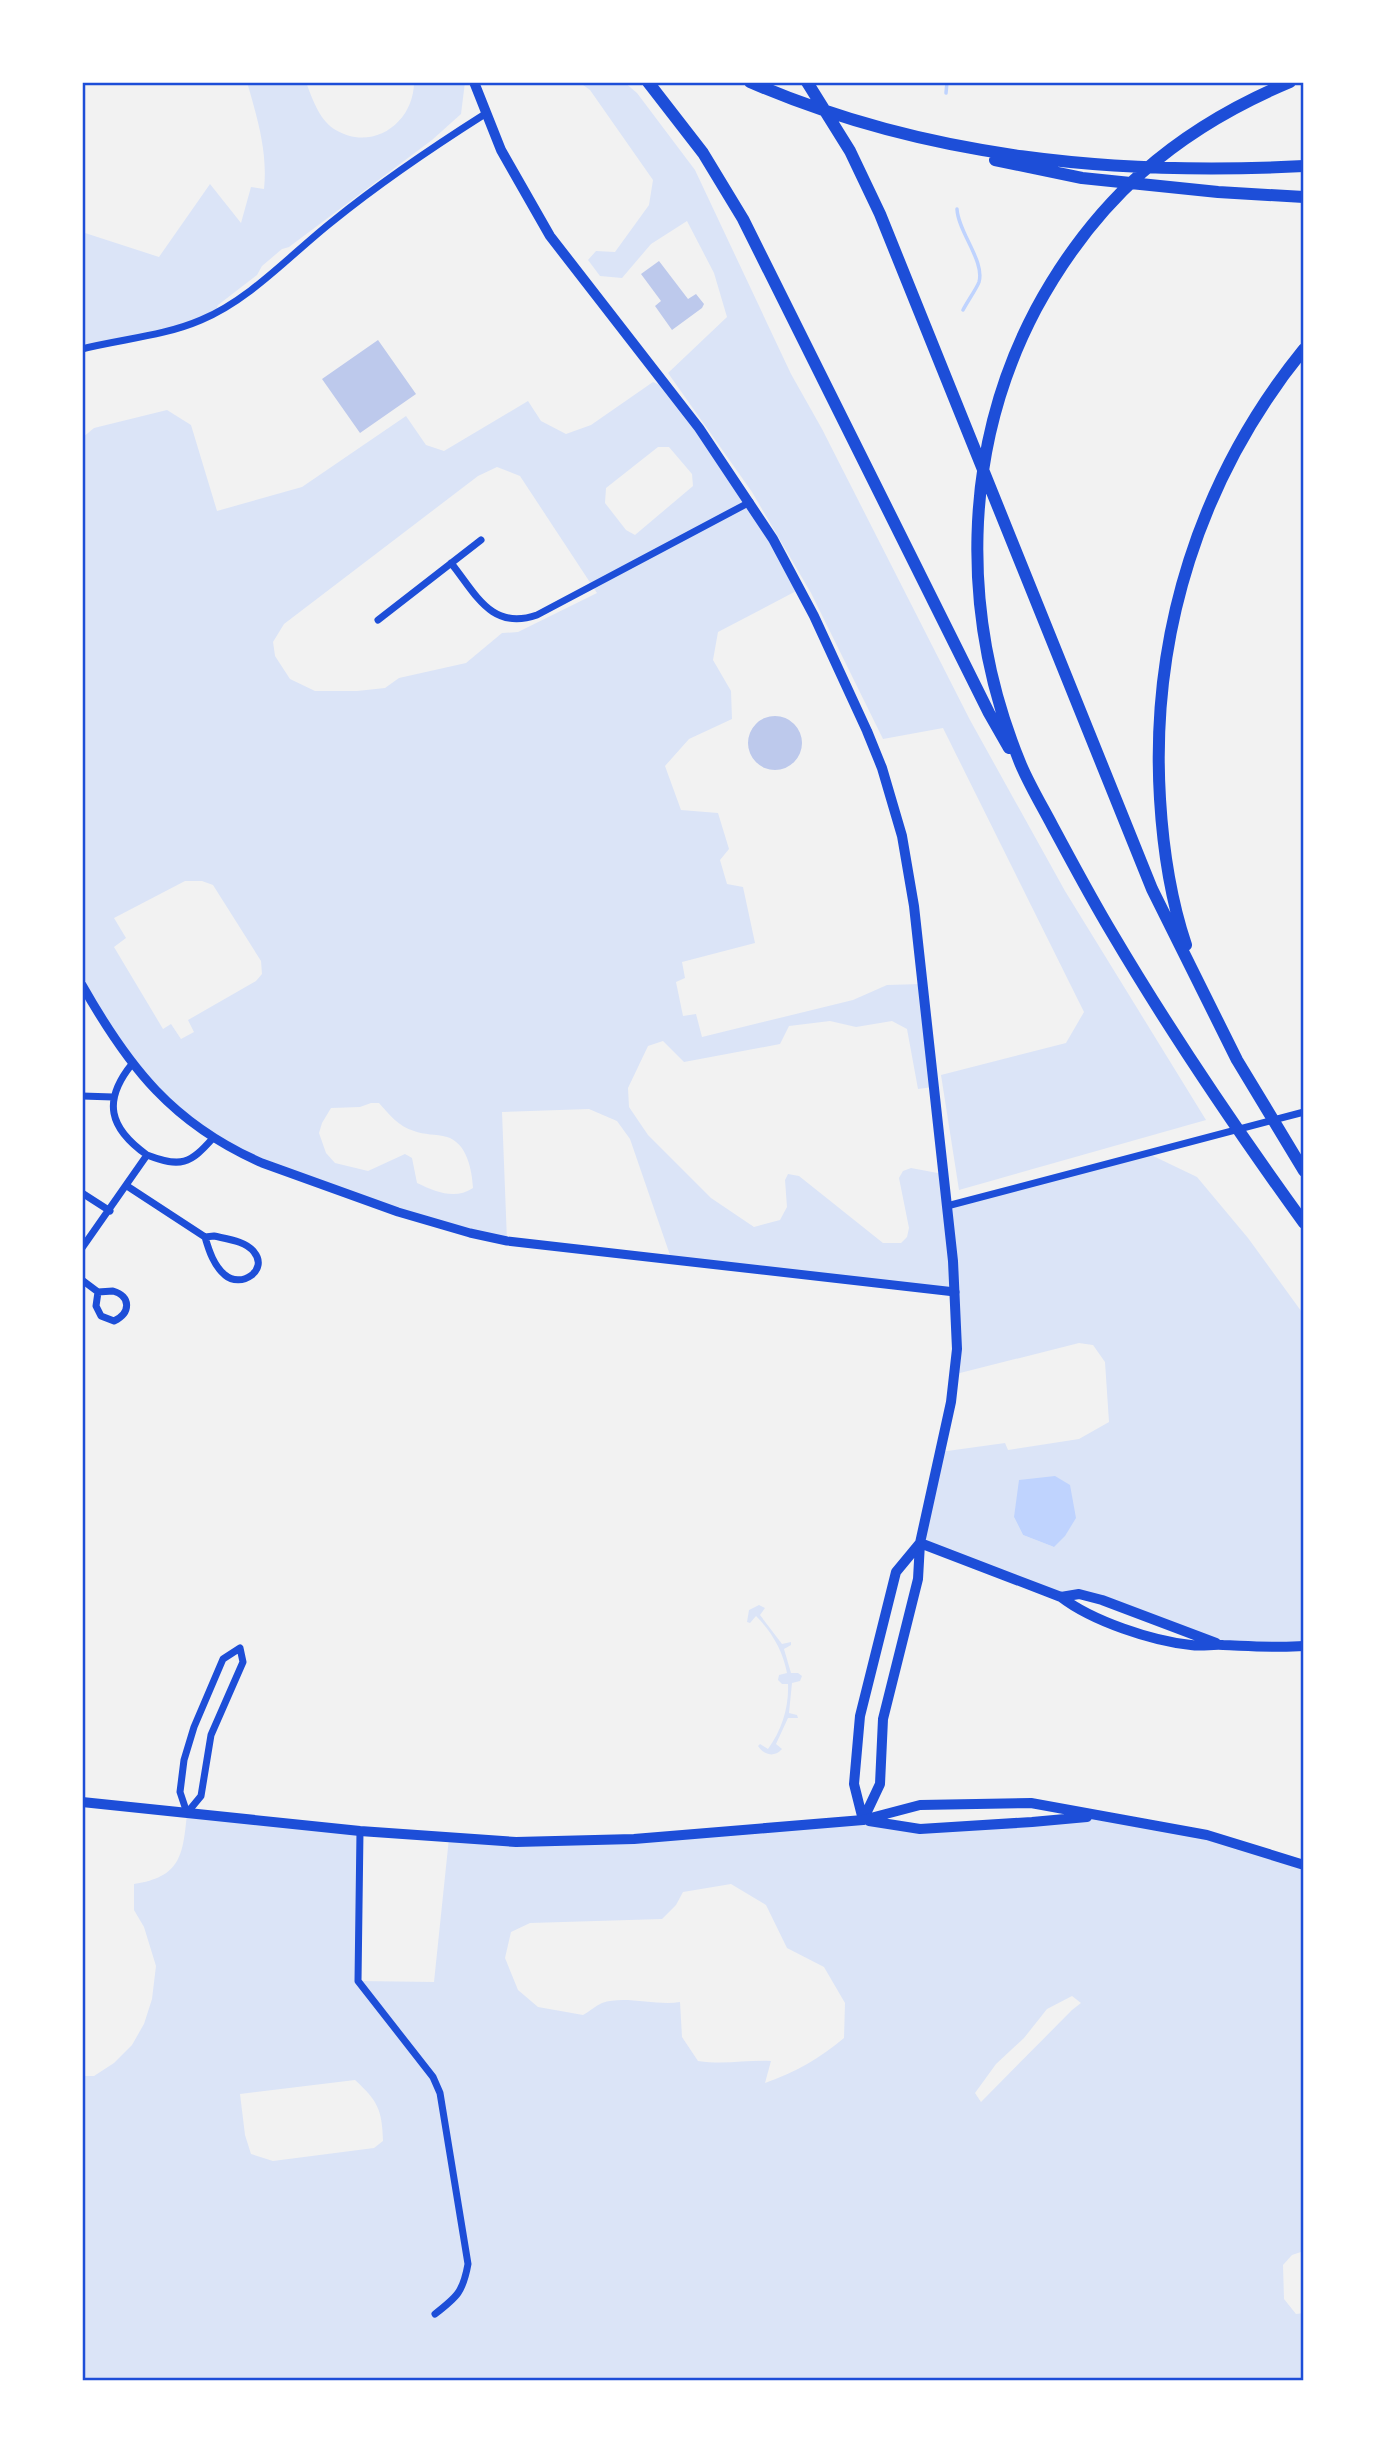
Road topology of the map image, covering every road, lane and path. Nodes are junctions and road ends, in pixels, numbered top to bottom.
1 (474, 82) edge
2 (648, 82) edge
3 (750, 82) edge
4 (807, 82) edge
5 (1290, 82) edge
6 (485, 114) junction
7 (948, 145) junction
8 (1304, 166) edge
9 (1304, 197) edge
10 (82, 349) edge
11 (1304, 349) edge
12 (750, 502) junction
13 (481, 540) dead end
14 (451, 563) junction
15 (378, 620) dead end
16 (1022, 766) junction
17 (1199, 982) junction
18 (82, 985) edge
19 (132, 1064) junction
20 (82, 1096) edge
21 (113, 1097) junction
22 (1304, 1112) edge
23 (213, 1138) junction
24 (147, 1155) junction
25 (1304, 1171) edge
26 (127, 1186) junction
27 (82, 1193) edge
28 (947, 1206) junction
29 (110, 1211) junction
30 (1304, 1223) edge
31 (205, 1237) junction
32 (82, 1248) edge
33 (82, 1280) edge
34 (97, 1292) junction
35 (955, 1292) junction
36 (920, 1543) junction
37 (1061, 1597) junction
38 (1220, 1644) junction
39 (1304, 1646) edge
40 (82, 1801) edge
41 (187, 1812) junction
42 (1093, 1816) junction
43 (863, 1820) junction
44 (360, 1831) junction
45 (1304, 1865) edge
46 (435, 2314) dead end

1 - 6 main road
2 - 16 highway
3 - 7 highway
4 - 17 highway
5 - 16 highway
6 - 10 street
6 - 12 main road
7 - 8 highway
7 - 9 highway
11 - 17 highway
12 - 14 street
12 - 28 main road
13 - 14 street
14 - 15 street
16 - 30 highway
17 - 25 highway
18 - 19 street
19 - 21 street
19 - 23 street
20 - 21 street
21 - 24 street
22 - 28 street
23 - 24 street
23 - 35 street
24 - 26 street
26 - 29 street
26 - 31 street
27 - 29 street
28 - 35 main road
29 - 32 street
31 - 31 street
33 - 34 street
34 - 34 street
35 - 36 main road
36 - 37 main road
36 - 43 main road
36 - 43 main road
37 - 38 main road
37 - 38 main road
38 - 39 main road
40 - 41 main road
41 - 41 street
41 - 44 main road
42 - 43 main road
42 - 43 main road
42 - 45 main road
43 - 44 main road
44 - 46 street

